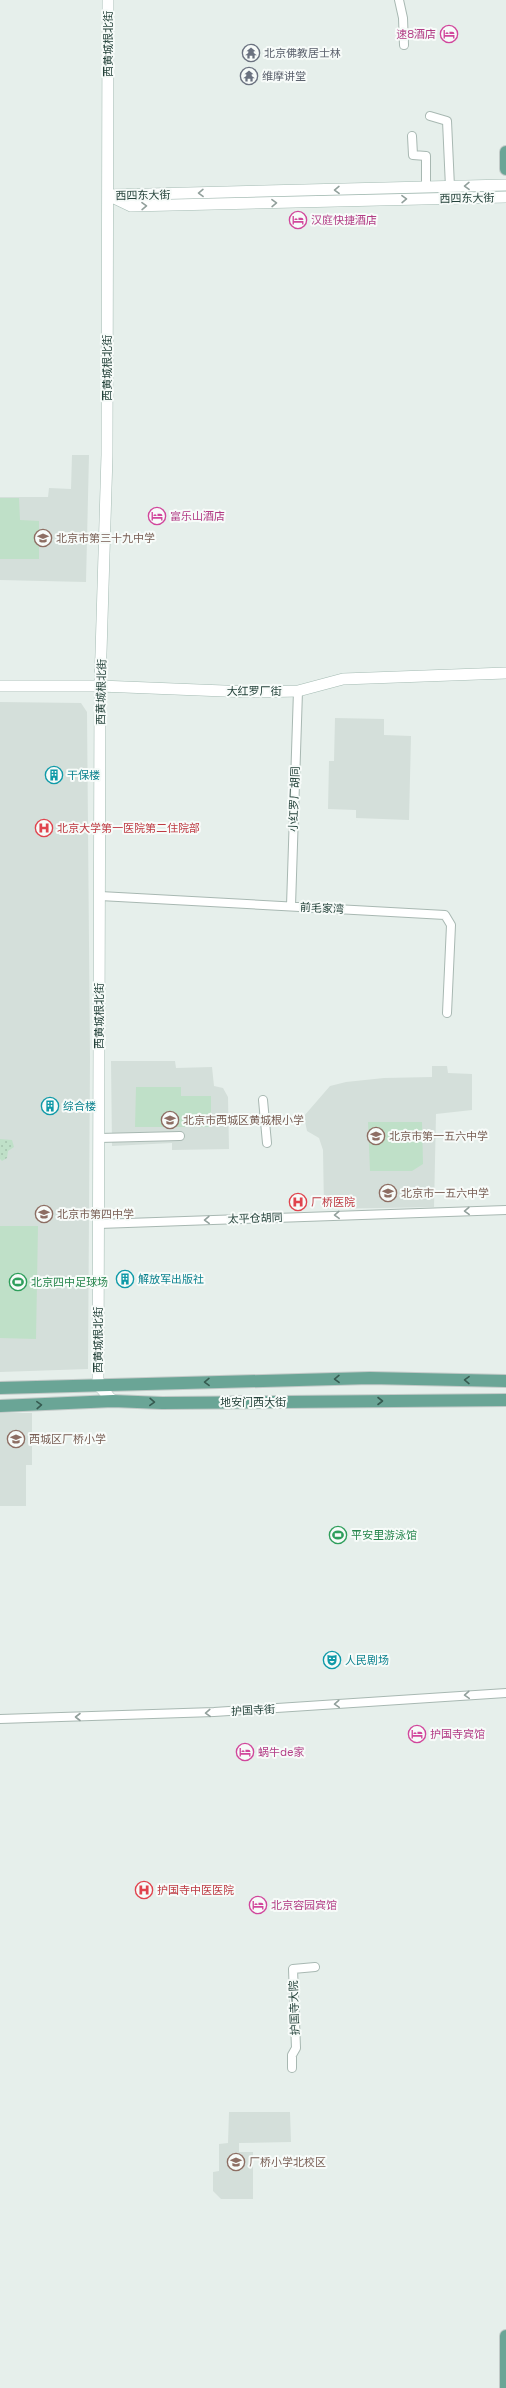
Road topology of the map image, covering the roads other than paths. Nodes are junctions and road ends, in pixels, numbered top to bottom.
1 (108, 0) edge
2 (399, 0) edge
3 (404, 45) dead end
4 (430, 116) dead end
5 (412, 136) dead end
6 (506, 152) edge
7 (506, 169) edge
8 (506, 185) edge
9 (426, 187) junction
10 (450, 187) junction
11 (108, 196) junction
12 (506, 197) edge
13 (506, 673) edge
14 (0, 686) edge
15 (100, 686) junction
16 (298, 691) junction
17 (100, 896) junction
18 (291, 906) junction
19 (447, 1013) dead end
20 (263, 1100) dead end
21 (180, 1136) dead end
22 (99, 1138) junction
23 (266, 1143) dead end
24 (506, 1210) edge
25 (99, 1224) junction
26 (506, 1381) edge
27 (98, 1385) junction
28 (0, 1388) edge
29 (506, 1400) edge
30 (113, 1401) junction
31 (0, 1406) edge
32 (506, 1693) edge
33 (0, 1719) edge
34 (315, 1967) dead end
35 (292, 2068) dead end
36 (506, 2336) edge
37 (506, 2388) edge

1 - 11 street, 西黄城根北街
2 - 3 street
4 - 10 street
5 - 9 street
6 - 7 main road
8 -> 10 street, 西四东大街
9 - 10 street, 西四东大街
9 -> 11 street, 西四东大街
11 -> 12 street, 西四东大街
11 - 15 street, 西黄城根北街
13 - 16 street, 大红罗厂街
14 - 15 street, 大红罗厂街
15 - 16 street, 大红罗厂街
15 - 17 street, 西黄城根北街
16 - 18 street, 小红罗厂胡同
17 - 18 street, 前毛家湾
17 - 22 street, 西黄城根北街
18 - 19 street, 前毛家湾
20 - 23 street
21 - 22 street
22 - 25 street, 西黄城根北街
24 -> 25 street, 太平仓胡同
25 - 27 street, 西黄城根北街
26 -> 27 main road, 地安门西大街
27 - 28 main road, 地安门西大街
27 - 30 street
30 -> 29 main road, 地安门西大街
31 -> 30 main road, 地安门西大街
32 -> 33 street, 护国寺街
34 - 35 street, 护国寺大院
36 - 37 main road

